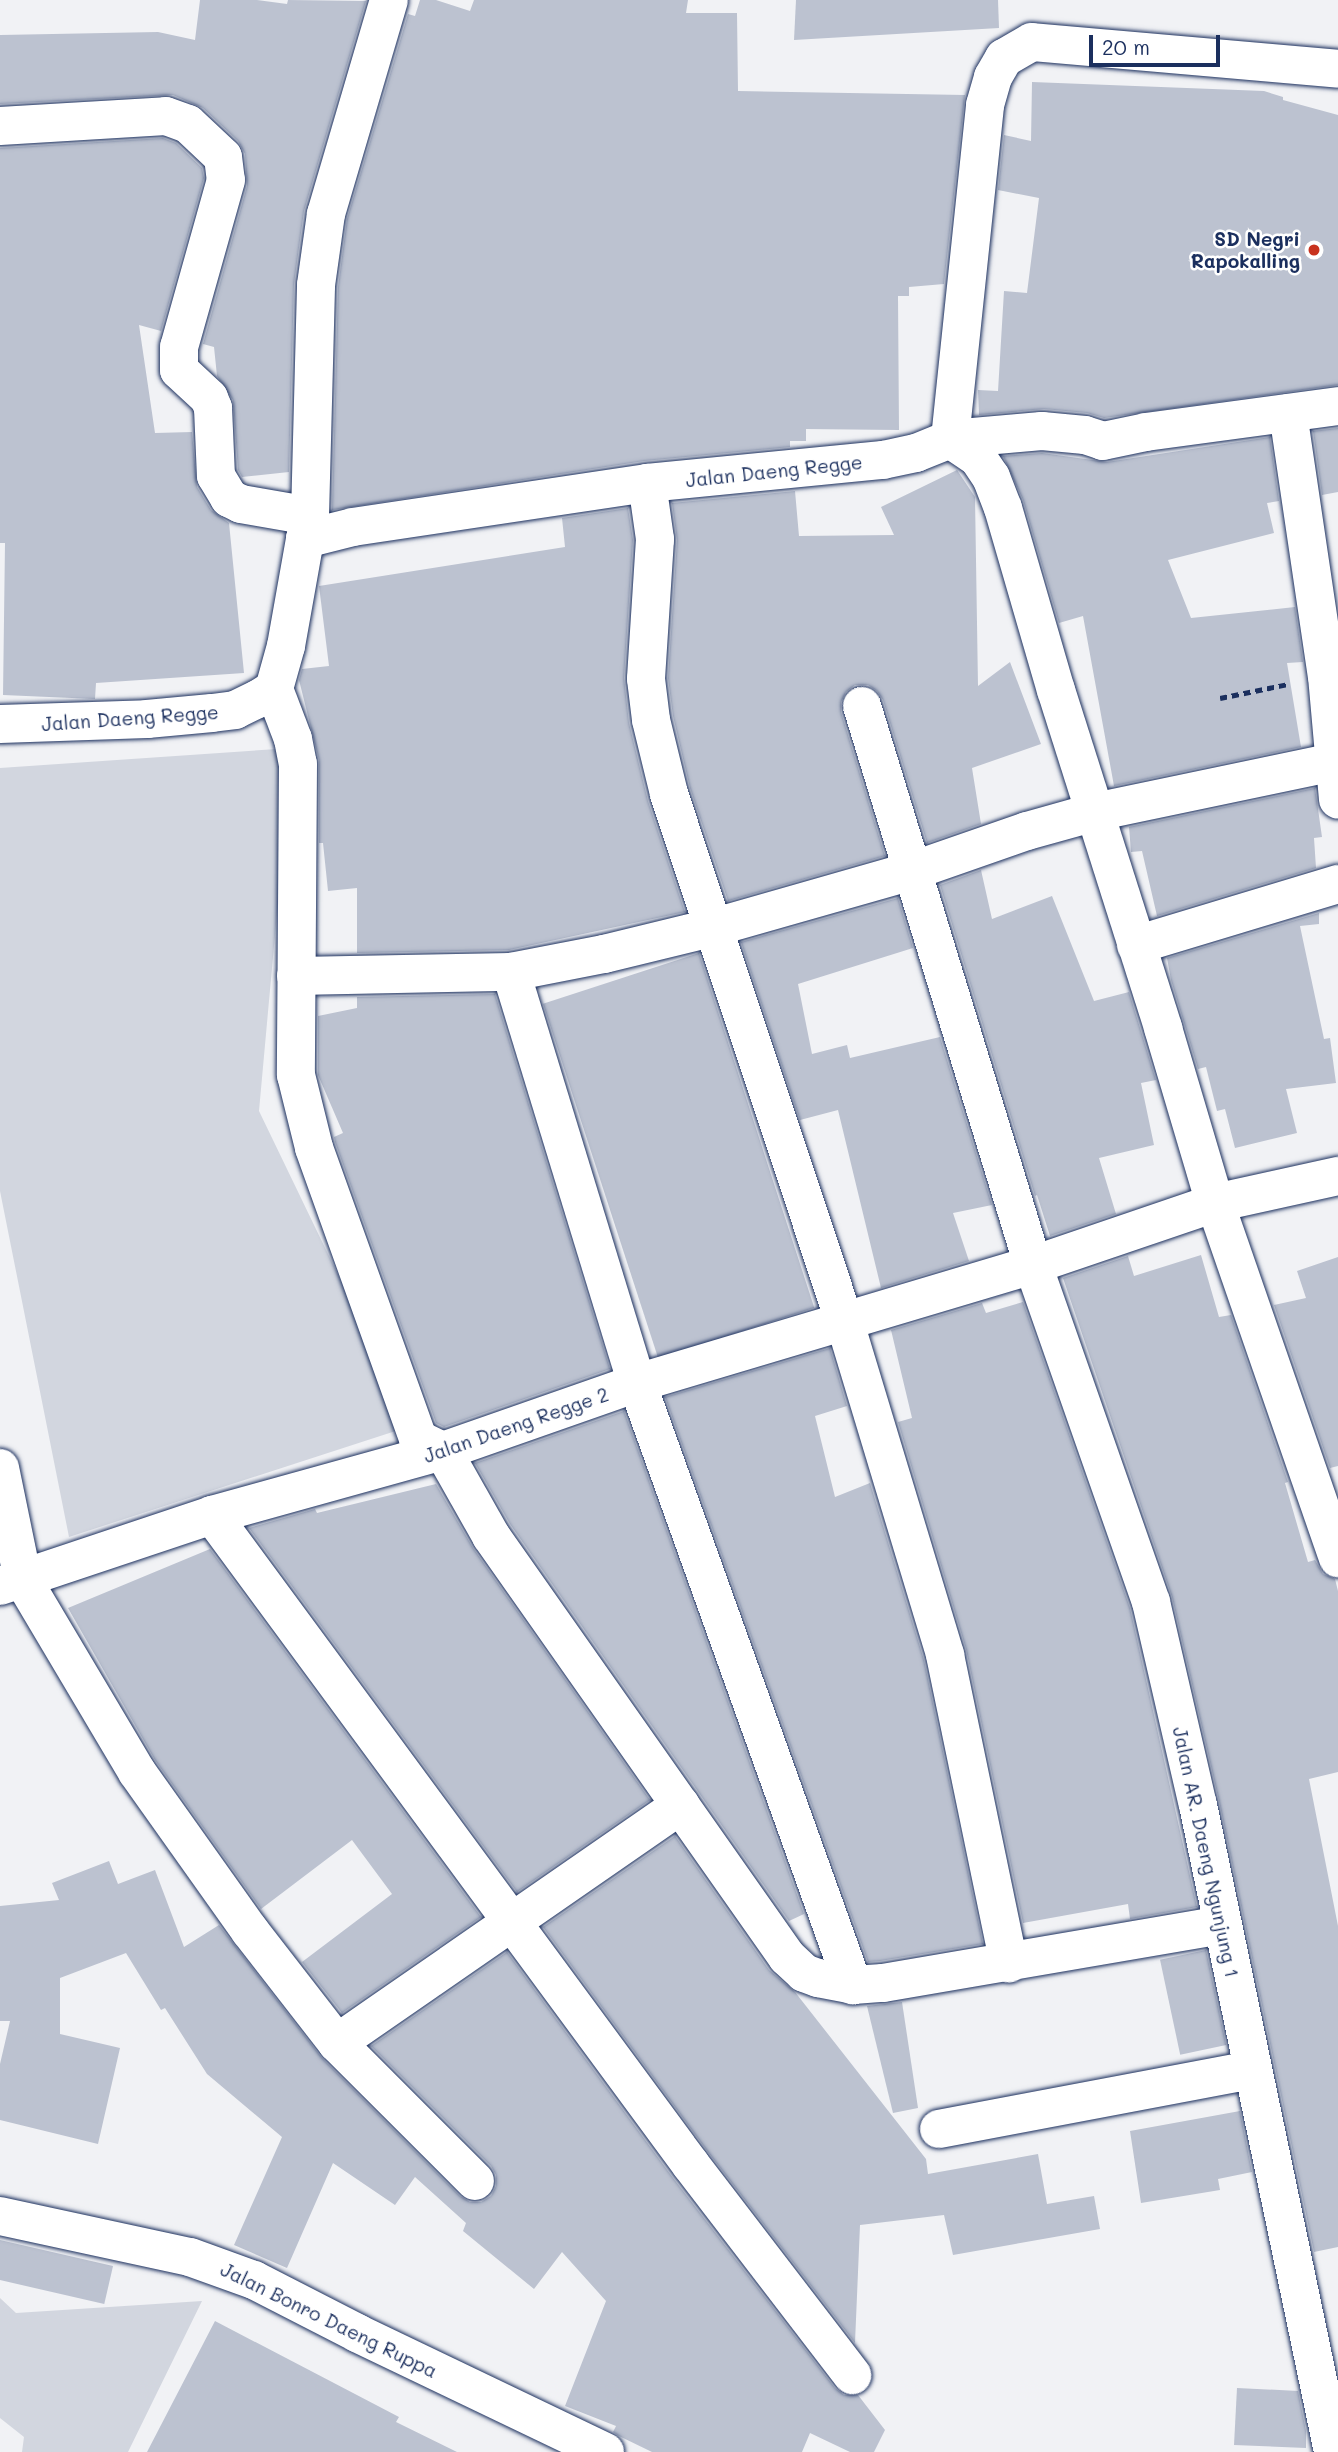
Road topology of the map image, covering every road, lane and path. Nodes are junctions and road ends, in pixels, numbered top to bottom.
1 (389, 0) edge
2 (1338, 69) edge
3 (0, 126) edge
4 (1338, 406) edge
5 (1288, 413) junction
6 (950, 439) junction
7 (647, 483) junction
8 (308, 527) junction
9 (1332, 675) edge
10 (274, 688) junction
11 (1220, 698) dead end
12 (862, 706) dead end
13 (0, 724) edge
14 (1334, 762) junction
15 (1338, 800) edge
16 (1095, 812) junction
17 (912, 871) junction
18 (1338, 884) edge
19 (715, 927) junction
20 (1136, 945) junction
21 (511, 972) junction
22 (296, 976) junction
23 (1338, 1176) edge
24 (1215, 1203) junction
25 (1033, 1265) junction
26 (845, 1324) junction
27 (637, 1383) junction
28 (443, 1451) junction
29 (0, 1468) edge
30 (212, 1515) junction
31 (1338, 1558) edge
32 (12, 1583) edge
33 (681, 1805) junction
34 (512, 1920) junction
35 (1222, 1925) junction
36 (1009, 1963) junction
37 (853, 1984) junction
38 (337, 2043) junction
39 (1252, 2070) junction
40 (939, 2129) dead end
41 (475, 2181) dead end
42 (0, 2216) edge
43 (852, 2375) dead end
44 (606, 2452) edge
45 (1333, 2452) edge

1 - 8 street
2 - 6 street
3 - 8 street
4 - 5 street, Jalan Daeng Regge
5 - 6 street, Jalan Daeng Regge
5 - 9 street
6 - 7 street, Jalan Daeng Regge
6 - 16 street
7 - 8 street, Jalan Daeng Regge
7 - 19 street
8 - 10 street
9 - 11 path
9 - 14 street
10 - 13 street, Jalan Daeng Regge
10 - 22 street
12 - 17 street, Jalan AR. Daeng Ngunjung 1
14 - 15 street
14 - 16 street
16 - 17 street
16 - 20 street
17 - 19 street
17 - 25 street, Jalan AR. Daeng Ngunjung 1
18 - 20 street
19 - 21 street
19 - 26 street
20 - 24 street
21 - 22 street
21 - 27 street
22 - 28 street
23 - 24 street, Jalan Daeng Regge 2
24 - 25 street, Jalan Daeng Regge 2
24 - 31 street
25 - 26 street, Jalan Daeng Regge 2
25 - 35 street, Jalan AR. Daeng Ngunjung 1
26 - 27 street, Jalan Daeng Regge 2
26 - 36 street
27 - 28 street, Jalan Daeng Regge 2
27 - 37 street
28 - 30 street, Jalan Daeng Regge 2
28 - 33 street
29 - 32 street
30 - 32 street, Jalan Daeng Regge 2
30 - 34 street
32 - 38 street
33 - 34 street
33 - 37 street
34 - 38 street
34 - 43 street
35 - 36 street
35 - 39 street, Jalan AR. Daeng Ngunjung 1
36 - 37 street
38 - 41 street
39 - 40 street
39 - 45 street, Jalan AR. Daeng Ngunjung 1
42 - 44 street, Jalan Bonro Daeng Ruppa

